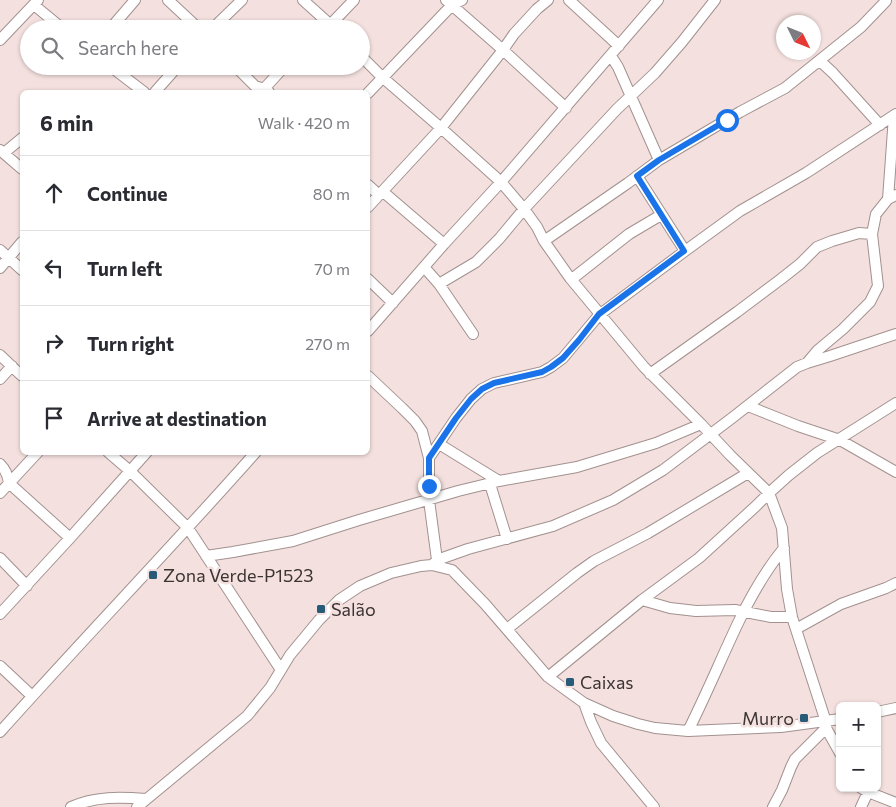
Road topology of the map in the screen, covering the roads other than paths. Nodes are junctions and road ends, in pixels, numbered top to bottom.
1 (135, 0) edge
2 (168, 0) edge
3 (242, 0) edge
4 (303, 0) edge
5 (354, 0) edge
6 (462, 0) edge
7 (548, 0) edge
8 (570, 0) edge
9 (658, 0) edge
10 (715, 0) edge
11 (889, 2) edge
12 (36, 3) edge
13 (449, 3) edge
14 (54, 20) edge
15 (118, 20) edge
16 (189, 20) edge
17 (221, 20) edge
18 (323, 20) edge
19 (336, 20) edge
20 (0, 40) edge
21 (619, 46) junction
22 (504, 50) junction
23 (611, 56) junction
24 (820, 61) junction
25 (370, 65) edge
26 (122, 75) edge
27 (172, 75) edge
28 (244, 75) edge
29 (278, 75) edge
30 (382, 78) junction
31 (141, 90) edge
32 (161, 90) edge
33 (263, 90) edge
34 (266, 90) edge
35 (370, 91) edge
36 (630, 96) junction
37 (566, 108) junction
38 (895, 115) edge
39 (880, 125) junction
40 (441, 128) junction
41 (20, 139) edge
42 (1, 152) edge
43 (659, 160) junction
44 (20, 167) edge
45 (637, 176) junction
46 (501, 182) junction
47 (370, 187) edge
48 (378, 195) junction
49 (892, 197) edge
50 (370, 205) edge
51 (524, 209) junction
52 (662, 215) junction
53 (872, 234) junction
54 (544, 241) junction
55 (20, 244) edge
56 (444, 244) junction
57 (0, 250) edge
58 (684, 251) junction
59 (9, 258) junction
60 (424, 267) junction
61 (0, 268) edge
62 (20, 268) edge
63 (572, 279) junction
64 (370, 281) edge
65 (440, 284) junction
66 (393, 303) junction
67 (599, 314) junction
68 (370, 329) edge
69 (473, 334) dead end
70 (896, 334) edge
71 (0, 355) edge
72 (807, 363) junction
73 (17, 370) edge
74 (650, 374) junction
75 (370, 378) edge
76 (0, 379) edge
77 (896, 403) edge
78 (748, 406) junction
79 (701, 424) junction
80 (711, 434) junction
81 (840, 440) junction
82 (439, 444) junction
83 (35, 455) edge
84 (111, 455) edge
85 (144, 455) edge
86 (253, 455) edge
87 (429, 458) junction
88 (0, 464) edge
89 (130, 471) junction
90 (896, 472) edge
91 (748, 473) junction
92 (9, 483) junction
93 (494, 483) junction
94 (0, 493) edge
95 (768, 493) junction
96 (429, 500) junction
97 (188, 528) junction
98 (70, 538) junction
99 (507, 539) junction
100 (784, 548) junction
101 (206, 556) junction
102 (0, 558) edge
103 (435, 563) junction
104 (896, 583) edge
105 (27, 586) junction
106 (642, 600) junction
107 (744, 612) junction
108 (0, 614) edge
109 (792, 617) junction
110 (507, 629) junction
111 (796, 629) junction
112 (0, 666) edge
113 (282, 670) junction
114 (548, 677) junction
115 (32, 696) junction
116 (584, 703) junction
117 (896, 708) edge
118 (881, 711) edge
119 (836, 721) edge
120 (826, 725) junction
121 (688, 731) junction
122 (0, 732) edge
123 (837, 747) edge
124 (865, 792) edge
125 (870, 792) edge
126 (146, 799) junction
127 (896, 802) edge
128 (71, 807) edge
129 (137, 807) edge
130 (654, 807) edge
131 (773, 807) edge
132 (861, 807) edge

1 - 15 street
2 - 16 street
3 - 17 street
4 - 18 street
5 - 19 street
6 - 13 street
7 - 22 street
8 - 21 street
9 - 21 street
10 - 36 street
11 - 24 street
12 - 14 street
12 - 20 street
13 - 22 street
13 - 30 street
21 - 23 street
22 - 37 street
22 - 40 street
23 - 36 street
23 - 37 street
24 - 39 street
24 - 43 street
25 - 30 street
26 - 31 street
27 - 32 street
28 - 33 street
29 - 34 street
30 - 35 street
30 - 40 street
36 - 43 street
36 - 51 street
37 - 46 street
38 - 39 street
38 - 49 street
39 - 58 street
40 - 46 street
40 - 48 street
41 - 42 street
42 - 44 street
43 - 45 street
45 - 52 street
45 - 54 street
46 - 51 street
46 - 56 street
47 - 48 street
48 - 50 street
48 - 56 street
49 - 53 street
51 - 54 street
51 - 65 street
52 - 58 street
52 - 63 street
53 - 72 street
53 - 74 street
54 - 63 street
55 - 59 street
56 - 60 street
57 - 59 street
58 - 67 street
59 - 61 street
59 - 62 street
60 - 65 street
60 - 66 street
63 - 67 street
64 - 66 street
65 - 69 street
66 - 68 street
67 - 74 street
67 - 82 street
70 - 72 street
71 - 73 street
72 - 78 street
73 - 76 street
74 - 79 street
75 - 87 street
77 - 81 street
78 - 80 street
78 - 81 street
79 - 80 street
79 - 93 street
80 - 91 street
80 - 99 street
81 - 90 street
81 - 95 street
82 - 87 street
82 - 93 street
83 - 92 street
84 - 89 street
85 - 89 street
86 - 97 street
87 - 96 street
88 - 92 street
89 - 97 street
89 - 98 street
91 - 95 street
91 - 110 street
92 - 94 street
92 - 98 street
93 - 96 street
93 - 99 street
95 - 100 street
95 - 106 street
96 - 101 street
96 - 103 street
97 - 101 street
97 - 115 street
98 - 105 street
99 - 103 street
100 - 107 street
100 - 109 street
101 - 113 street
102 - 105 street
103 - 110 street
103 - 113 street
104 - 111 street
105 - 108 street
106 - 107 street
106 - 114 street
107 - 109 street
107 - 121 street
109 - 111 street
110 - 114 street
111 - 120 street
112 - 115 street
113 - 126 street
114 - 116 street
115 - 122 street
116 - 121 street
116 - 130 street
117 - 118 street
119 - 120 street
120 - 121 street
120 - 123 street
120 - 131 street
124 - 132 street
125 - 127 street
126 - 128 street
126 - 129 street

